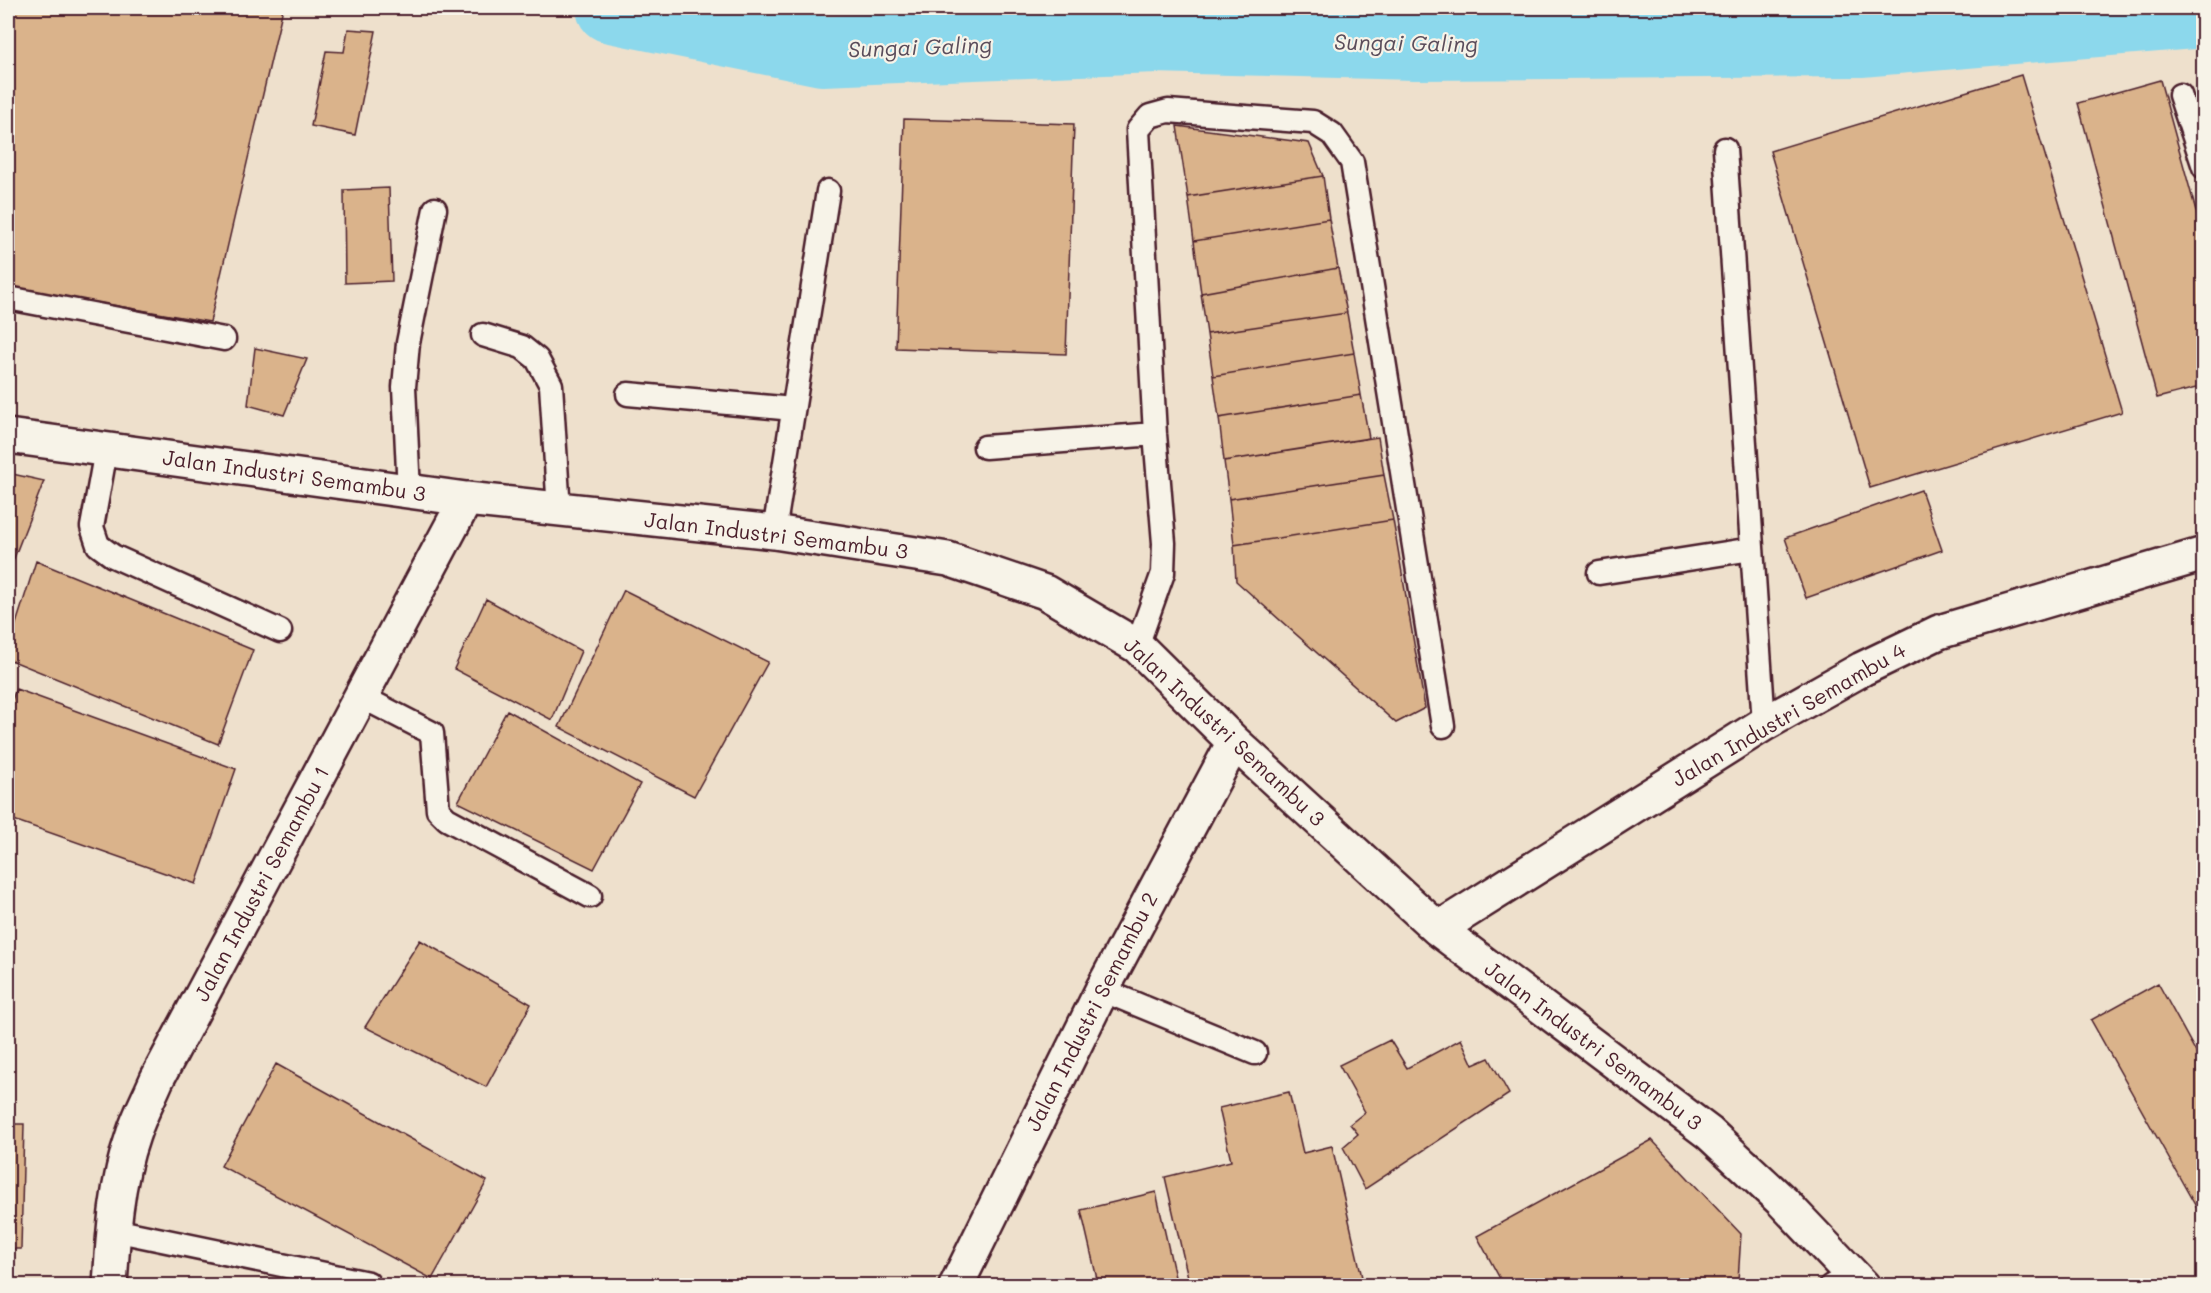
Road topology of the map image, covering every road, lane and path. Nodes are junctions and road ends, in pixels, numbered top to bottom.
1 (2180, 96) dead end
2 (1725, 148) dead end
3 (2204, 167) edge
4 (828, 191) dead end
5 (435, 209) dead end
6 (8, 298) edge
7 (483, 335) dead end
8 (224, 339) dead end
9 (628, 394) dead end
10 (793, 409) junction
11 (1155, 434) junction
12 (8, 436) edge
13 (985, 447) dead end
14 (106, 450) junction
15 (409, 492) junction
16 (466, 499) junction
17 (559, 511) junction
18 (774, 532) junction
19 (1752, 549) junction
20 (2204, 554) edge
21 (1599, 573) dead end
22 (280, 631) dead end
23 (1137, 646) junction
24 (362, 697) junction
25 (1764, 724) junction
26 (1443, 726) dead end
27 (1234, 742) junction
28 (590, 896) dead end
29 (1438, 929) junction
30 (1102, 990) junction
31 (1255, 1053) dead end
32 (114, 1230) junction
33 (1849, 1282) edge
34 (368, 1283) dead end
35 (110, 1286) edge
36 (956, 1286) edge

1 - 3 lane
2 - 19 lane
4 - 10 lane
5 - 15 lane
6 - 8 lane
7 - 17 lane
9 - 10 lane
10 - 18 lane
11 - 13 lane
11 - 23 lane
11 - 26 lane
12 - 14 street, Jalan Industri Semambu 3
14 - 15 street, Jalan Industri Semambu 3
14 - 22 lane
15 - 16 street, Jalan Industri Semambu 3
16 - 17 street, Jalan Industri Semambu 3
16 - 24 street, Jalan Industri Semambu 1
17 - 18 street, Jalan Industri Semambu 3
18 - 23 street, Jalan Industri Semambu 3
19 - 21 lane
19 - 25 lane
20 - 25 street, Jalan Industri Semambu 4
23 - 27 street, Jalan Industri Semambu 3
24 - 28 lane
24 - 32 street, Jalan Industri Semambu 1
25 - 29 street, Jalan Industri Semambu 4
27 - 29 street, Jalan Industri Semambu 3
27 - 30 street, Jalan Industri Semambu 2
29 - 33 street, Jalan Industri Semambu 3
30 - 31 lane
30 - 36 street, Jalan Industri Semambu 2
32 - 34 lane
32 - 35 street, Jalan Industri Semambu 1

